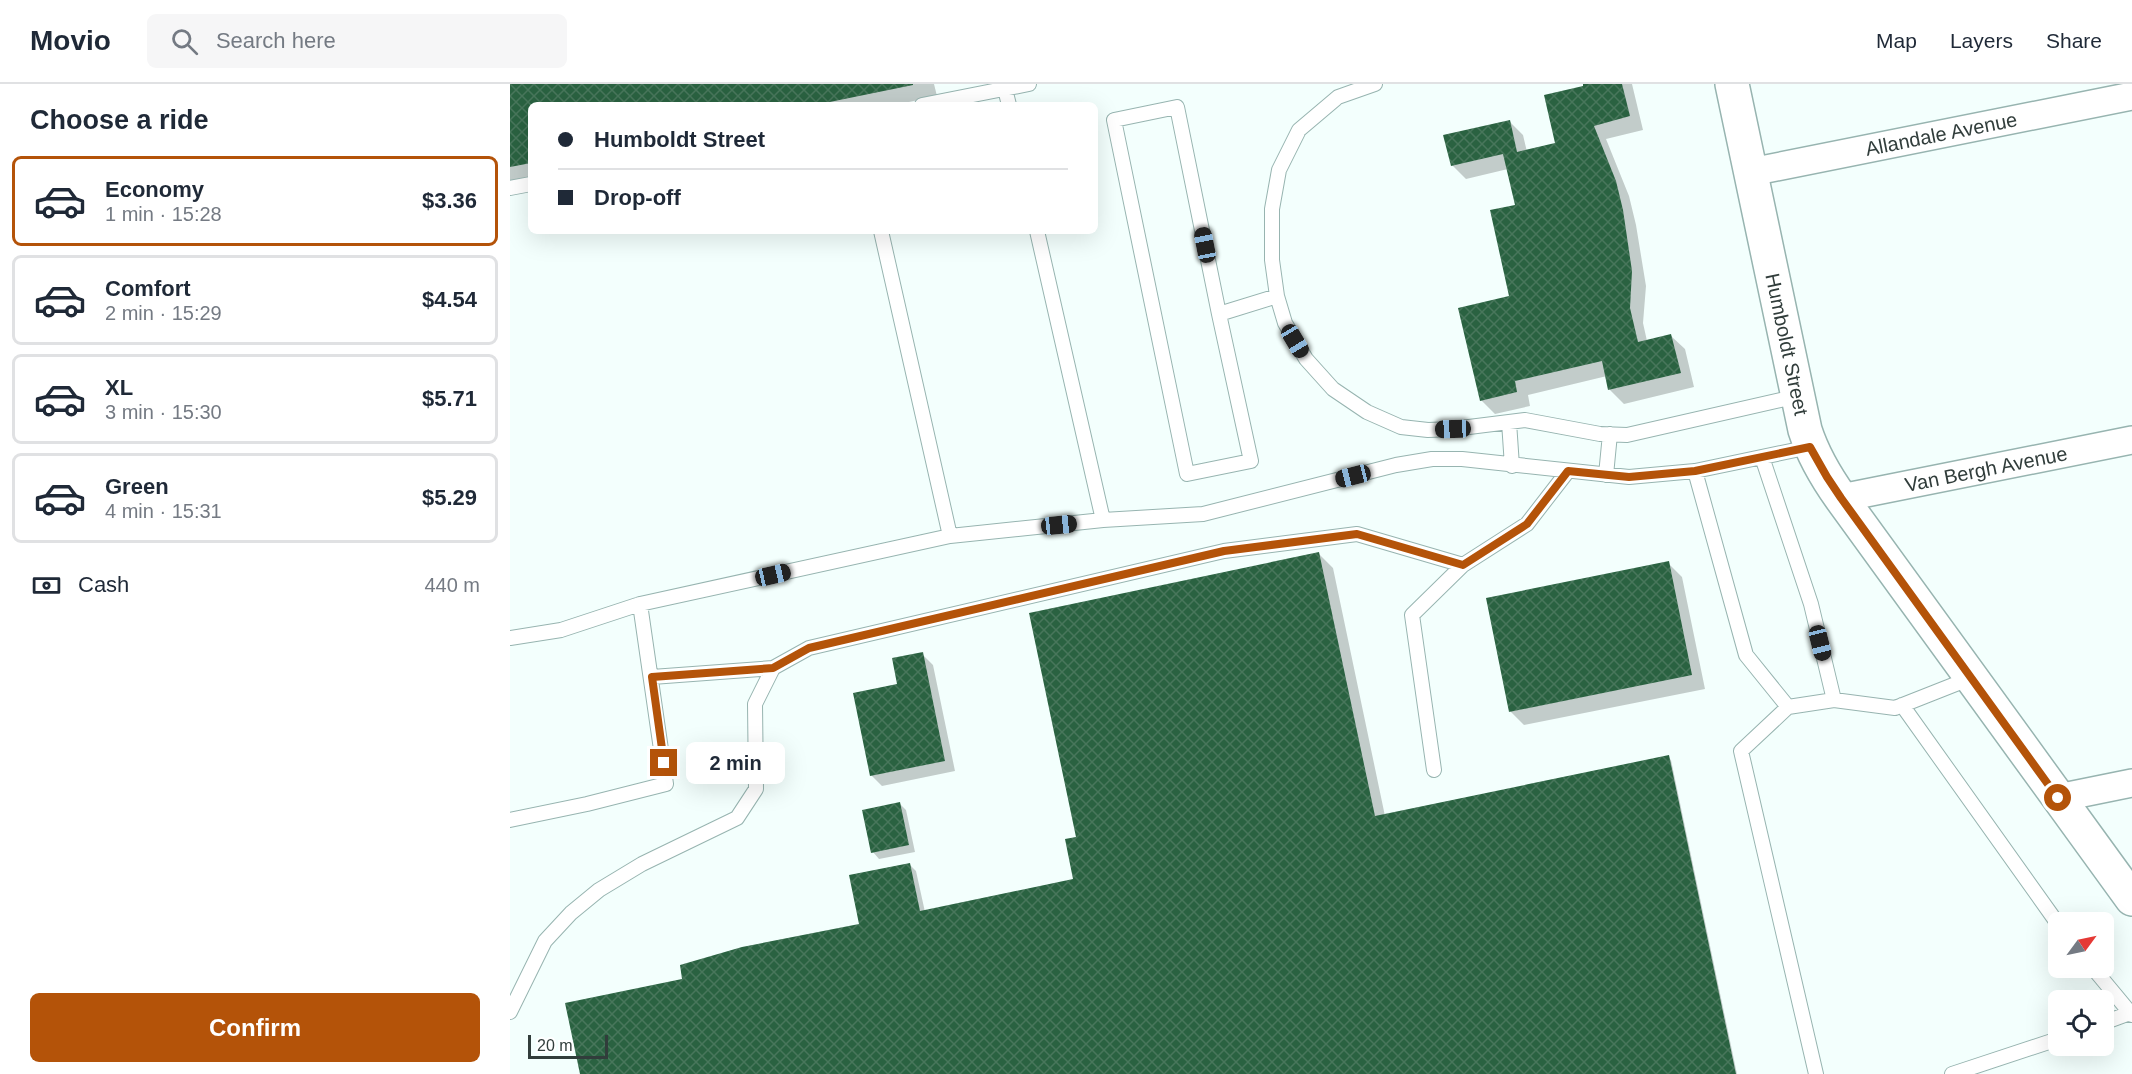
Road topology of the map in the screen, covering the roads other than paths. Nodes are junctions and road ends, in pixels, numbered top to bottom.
1 (1029, 84) edge
2 (1375, 84) edge
3 (1732, 84) edge
4 (1005, 89) junction
5 (2132, 96) edge
6 (938, 102) edge
7 (1008, 102) edge
8 (1750, 172) junction
9 (528, 185) edge
10 (510, 188) edge
11 (882, 234) edge
12 (1039, 234) edge
13 (1277, 296) junction
14 (1219, 314) junction
15 (1798, 396) junction
16 (1509, 422) junction
17 (1610, 434) junction
18 (2132, 440) edge
19 (1810, 447) junction
20 (1762, 457) junction
21 (1512, 466) junction
22 (1568, 471) junction
23 (1695, 471) junction
24 (1606, 475) junction
25 (1841, 498) junction
26 (1103, 520) junction
27 (950, 536) junction
28 (1463, 565) junction
29 (640, 604) junction
30 (510, 639) edge
31 (773, 668) junction
32 (652, 677) junction
33 (1971, 678) junction
34 (1834, 700) junction
35 (1902, 705) junction
36 (1788, 707) junction
37 (1434, 770) dead end
38 (2132, 783) edge
39 (2058, 798) junction
40 (510, 820) edge
41 (2132, 899) edge
42 (2049, 912) edge
43 (2101, 978) edge
44 (510, 1012) edge
45 (2131, 1014) edge
46 (2114, 1019) edge
47 (2048, 1042) edge
48 (1816, 1074) edge
49 (1952, 1074) edge

1 - 4 lane
2 - 13 lane
3 - 8 street, Humboldt Street
4 - 6 lane
4 - 7 lane
5 - 8 street, Allandale Avenue
8 - 15 street, Humboldt Street
9 - 10 lane
11 - 27 lane
12 - 26 lane
13 - 14 lane
13 - 16 lane
14 - 14 lane
15 - 17 lane
15 - 19 street, Humboldt Street
16 - 17 lane
16 - 21 lane
17 - 24 lane
18 - 25 street, Van Bergh Avenue
19 - 20 lane
19 - 25 street, Humboldt Street
20 - 23 lane
20 - 34 lane
21 - 22 lane
21 - 26 lane
22 - 24 lane
22 - 28 lane
23 - 24 lane
23 - 36 lane
25 - 33 street, Humboldt Street
26 - 27 lane
27 - 29 lane
28 - 31 lane
28 - 37 lane
29 - 30 lane
29 - 32 lane
31 - 32 lane
31 - 44 lane
32 - 40 lane
33 - 35 lane
33 - 39 street, Humboldt Street
34 - 35 lane
34 - 36 lane
35 - 42 lane
36 - 48 lane
38 - 39 street
39 - 41 street, Humboldt Street
43 - 45 lane
45 - 46 lane
47 - 49 lane

